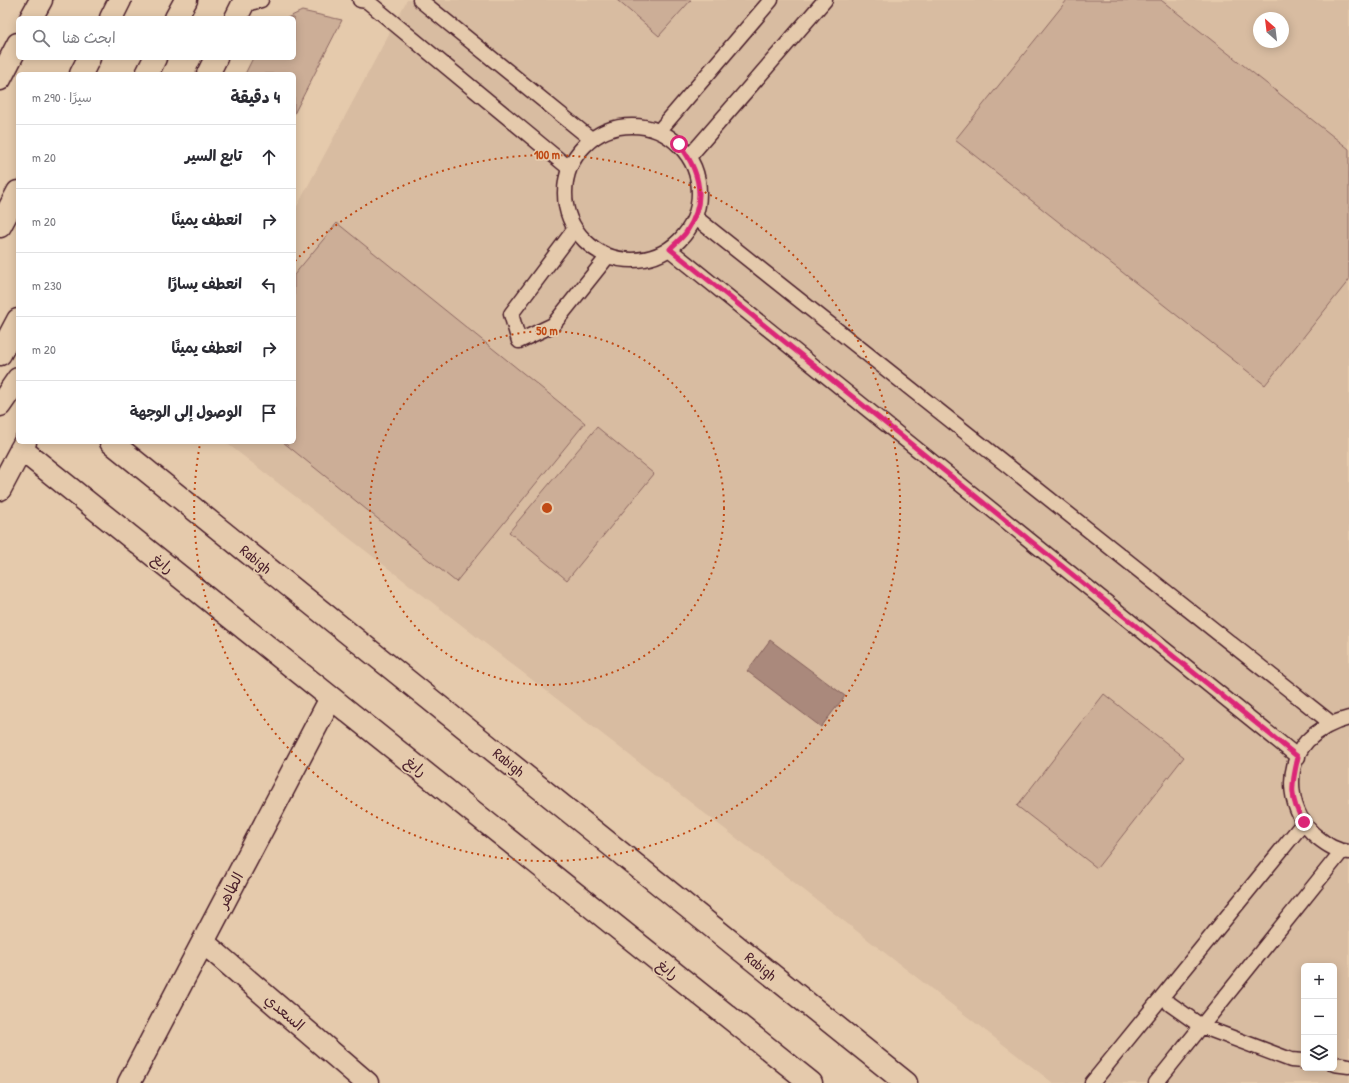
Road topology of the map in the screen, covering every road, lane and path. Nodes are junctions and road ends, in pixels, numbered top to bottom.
1 (40, 0) edge
2 (120, 0) edge
3 (186, 0) edge
4 (360, 0) edge
5 (420, 0) edge
6 (771, 0) edge
7 (825, 0) edge
8 (32, 16) edge
9 (112, 16) edge
10 (177, 16) edge
11 (16, 48) edge
12 (88, 60) edge
13 (155, 60) edge
14 (215, 60) edge
15 (82, 72) edge
16 (148, 72) edge
17 (209, 72) edge
18 (0, 79) edge
19 (659, 131) junction
20 (591, 139) junction
21 (689, 157) junction
22 (569, 168) junction
23 (16, 196) edge
24 (16, 196) edge
25 (695, 217) junction
26 (0, 220) edge
27 (0, 226) edge
28 (574, 230) junction
29 (670, 249) junction
30 (608, 256) junction
31 (16, 324) edge
32 (0, 354) edge
33 (16, 381) edge
34 (0, 405) edge
35 (114, 444) edge
36 (23, 445) edge
37 (0, 489) edge
38 (331, 698) junction
39 (1349, 718) edge
40 (1331, 723) junction
41 (1298, 757) junction
42 (1304, 822) junction
43 (1345, 852) edge
44 (203, 942) junction
45 (1170, 1004) dead end
46 (1201, 1026) junction
47 (1301, 1061) edge
48 (1337, 1064) edge
49 (1349, 1066) edge
50 (129, 1083) edge
51 (367, 1083) edge
52 (811, 1083) edge
53 (906, 1083) edge
54 (1092, 1083) edge
55 (1156, 1083) edge

1 - 8 main road
2 - 9 main road
3 - 10 main road
4 - 22 lane
5 - 20 lane
6 - 19 lane
7 - 21 lane
11 - 18 main road
12 - 15 main road
13 - 16 main road
14 - 17 main road
19 - 20 lane
19 - 21 lane
20 - 22 lane
21 - 25 lane
22 - 28 lane
23 - 26 main road
24 - 27 main road
25 - 29 lane
25 - 40 lane
28 - 30 lane
28 - 30 lane
29 - 30 lane
29 - 41 lane
31 - 32 main road
33 - 34 main road
35 - 53 main road, Rabigh
36 - 37 main road
36 - 38 main road, رابغ
38 - 44 main road, الطاهر
38 - 52 main road, رابغ
39 - 40 lane
40 - 41 lane
41 - 42 lane
42 - 43 lane
42 - 54 lane
43 - 46 lane
44 - 50 main road, الطاهر
44 - 51 main road, السعدي
45 - 46 lane
46 - 47 lane
46 - 55 lane
48 - 49 lane

